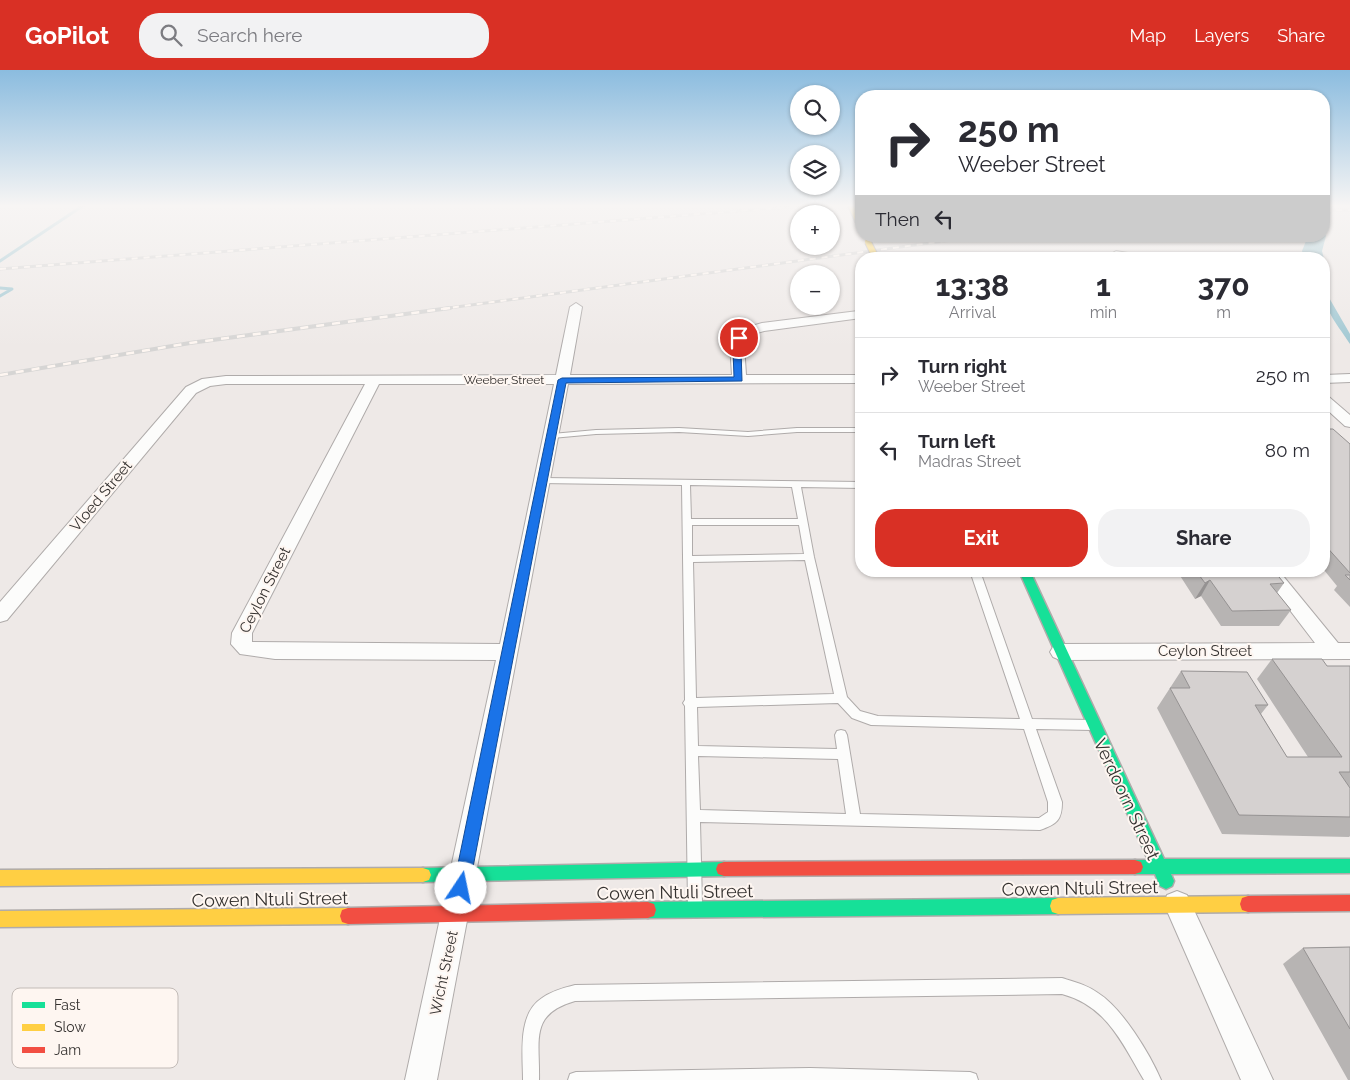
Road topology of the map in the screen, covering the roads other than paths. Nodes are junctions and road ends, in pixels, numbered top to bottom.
1 (576, 307) dead end
2 (855, 315) edge
3 (1330, 378) edge
4 (1350, 378) edge
5 (855, 379) edge
6 (374, 380) junction
7 (562, 380) junction
8 (739, 380) junction
9 (207, 382) joint
10 (1330, 406) edge
11 (1350, 424) edge
12 (855, 430) edge
13 (552, 436) junction
14 (544, 481) junction
15 (686, 484) junction
16 (855, 485) edge
17 (796, 486) junction
18 (687, 522) junction
19 (803, 522) junction
20 (809, 557) junction
21 (687, 559) junction
22 (978, 577) edge
23 (1027, 577) edge
24 (1274, 577) edge
25 (0, 615) edge
26 (1341, 651) edge
27 (507, 652) junction
28 (1060, 652) junction
29 (841, 698) junction
30 (689, 703) junction
31 (1028, 724) junction
32 (1093, 725) junction
33 (841, 735) dead end
34 (691, 751) junction
35 (843, 754) junction
36 (693, 816) junction
37 (854, 820) junction
38 (1350, 866) edge
39 (1159, 867) junction
40 (694, 870) junction
41 (464, 875) junction
42 (0, 878) edge
43 (1350, 903) edge
44 (1177, 904) junction
45 (695, 909) junction
46 (456, 915) junction
47 (0, 919) edge
48 (421, 1080) edge
49 (531, 1080) edge
50 (576, 1080) edge
51 (970, 1080) edge
52 (1153, 1080) edge
53 (1257, 1080) edge

1 - 7 street, Wicht Street
2 - 8 street
3 - 4 street
5 - 8 street, Weeber Street
6 - 7 street, Weeber Street
6 - 9 street, Weeber Street
6 - 27 street, Ceylon Street
7 - 8 street, Weeber Street
7 - 13 street, Wicht Street
9 - 25 street, Vloed Street
10 - 11 street
12 - 13 lane
13 - 14 street, Wicht Street
14 - 15 lane
14 - 27 street, Wicht Street
15 - 17 lane
15 - 18 lane
16 - 17 lane
17 - 19 lane
18 - 19 lane
18 - 21 lane
19 - 20 lane
20 - 21 lane
20 - 29 lane
21 - 30 lane
22 - 31 lane
23 - 28 main road, Verdoorn Street
24 - 26 street
26 - 28 street, Ceylon Street
27 - 41 street, Wicht Street
28 - 32 main road, Verdoorn Street
29 - 30 lane
29 - 31 lane
30 - 34 lane
31 - 32 lane
31 - 37 lane
32 - 39 main road, Verdoorn Street
33 - 35 lane
34 - 35 lane
34 - 36 lane
35 - 37 lane
36 - 37 lane
36 - 40 lane
38 - 39 main road, Cowen Ntuli Street
39 - 40 main road, Cowen Ntuli Street
39 - 44 main road, Verdoorn Street
40 - 41 main road, Cowen Ntuli Street
40 - 45 lane
41 - 42 main road, Cowen Ntuli Street
41 - 46 street, Wicht Street
43 - 44 main road, Cowen Ntuli Street
44 - 45 main road, Cowen Ntuli Street
44 - 53 street, Verdoorn Street
45 - 46 main road, Cowen Ntuli Street
46 - 47 main road, Cowen Ntuli Street
46 - 48 street, Wicht Street
49 - 52 lane
50 - 51 lane

